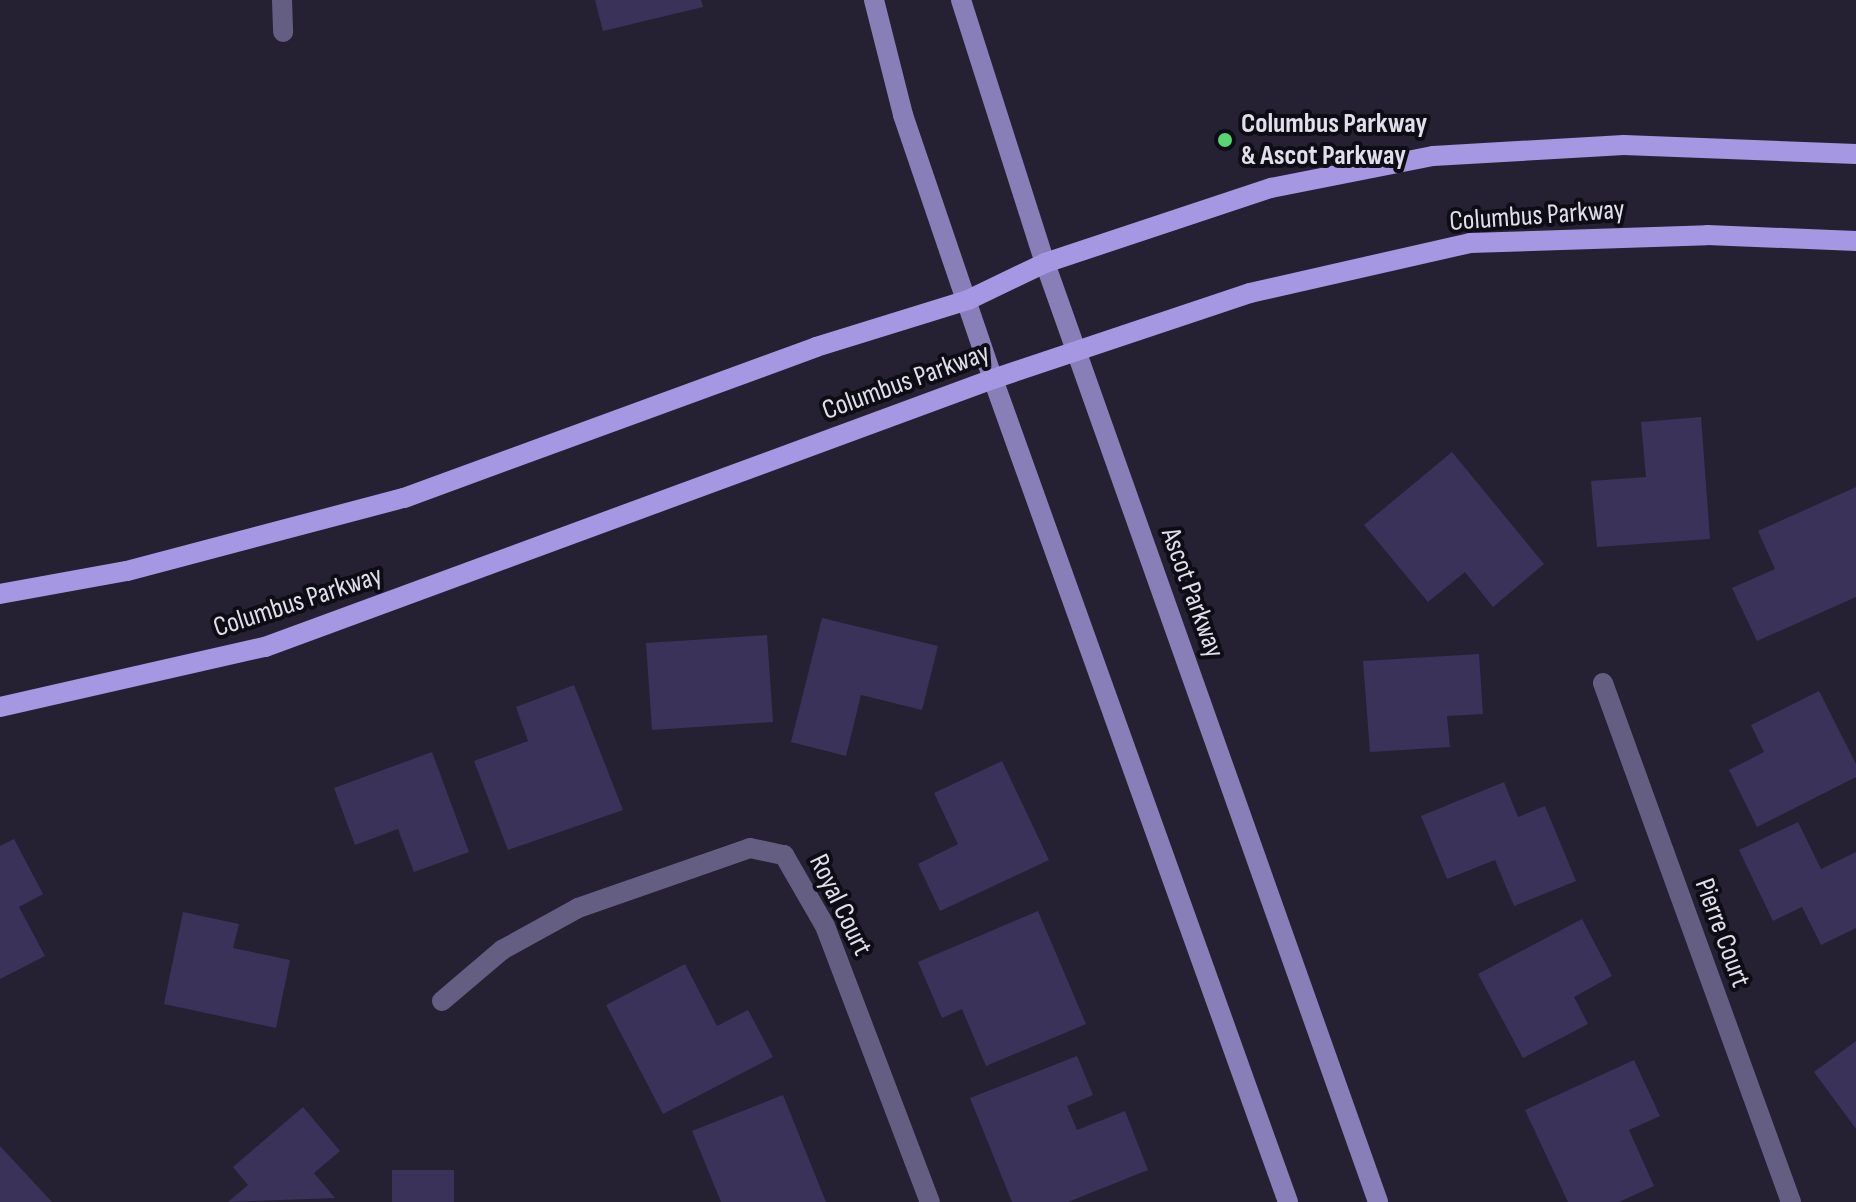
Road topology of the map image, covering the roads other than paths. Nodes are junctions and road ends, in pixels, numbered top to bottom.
1 (282, 0) edge
2 (874, 0) edge
3 (961, 0) edge
4 (283, 32) dead end
5 (1856, 154) edge
6 (1856, 241) edge
7 (1045, 263) junction
8 (968, 300) junction
9 (1079, 354) junction
10 (993, 379) junction
11 (0, 594) edge
12 (1603, 683) dead end
13 (0, 707) edge
14 (442, 1001) dead end
15 (930, 1202) edge
16 (1288, 1202) edge
17 (1378, 1202) edge
18 (1791, 1202) edge

1 - 4 street
2 - 8 main road
3 - 7 main road, Ascot Parkway
5 - 7 main road, Columbus Parkway
6 - 9 main road, Columbus Parkway
7 - 8 main road, Columbus Parkway
7 - 9 main road, Ascot Parkway
8 - 10 main road
8 - 11 main road, Columbus Parkway
9 - 10 main road, Columbus Parkway
9 - 17 main road, Ascot Parkway
10 - 13 main road, Columbus Parkway
10 - 16 main road
12 - 18 street, Pierre Court
14 - 15 street, Royal Court

